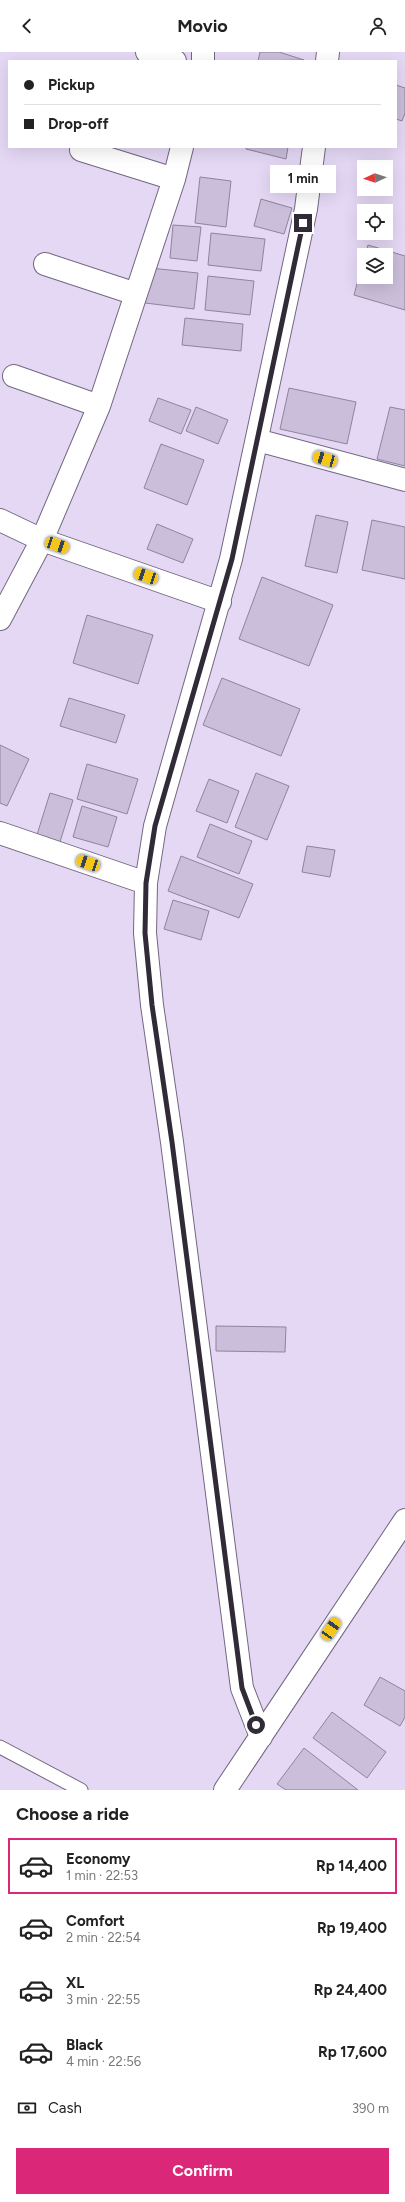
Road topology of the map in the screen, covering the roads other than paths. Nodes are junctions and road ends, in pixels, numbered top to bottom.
1 (147, 52) edge
2 (172, 60) edge
3 (182, 148) edge
4 (314, 148) edge
5 (81, 150) dead end
6 (174, 179) junction
7 (45, 264) dead end
8 (136, 294) junction
9 (14, 376) dead end
10 (99, 406) junction
11 (257, 440) junction
12 (405, 480) edge
13 (0, 520) edge
14 (42, 540) junction
15 (220, 602) junction
16 (0, 619) edge
17 (0, 833) edge
18 (146, 883) junction
19 (405, 1520) edge
20 (261, 1737) junction
21 (0, 1747) edge
22 (81, 1790) edge
23 (225, 1790) edge

1 - 2 street
3 - 6 street
4 - 11 street
5 - 6 street
6 - 8 street
7 - 8 street
8 - 10 street
9 - 10 street
10 - 14 street
11 - 12 street
11 - 15 street
13 - 14 street
14 - 15 street
14 - 16 street
15 - 18 street
17 - 18 street
18 - 20 street
19 - 20 street
20 - 23 street
21 - 22 lane

